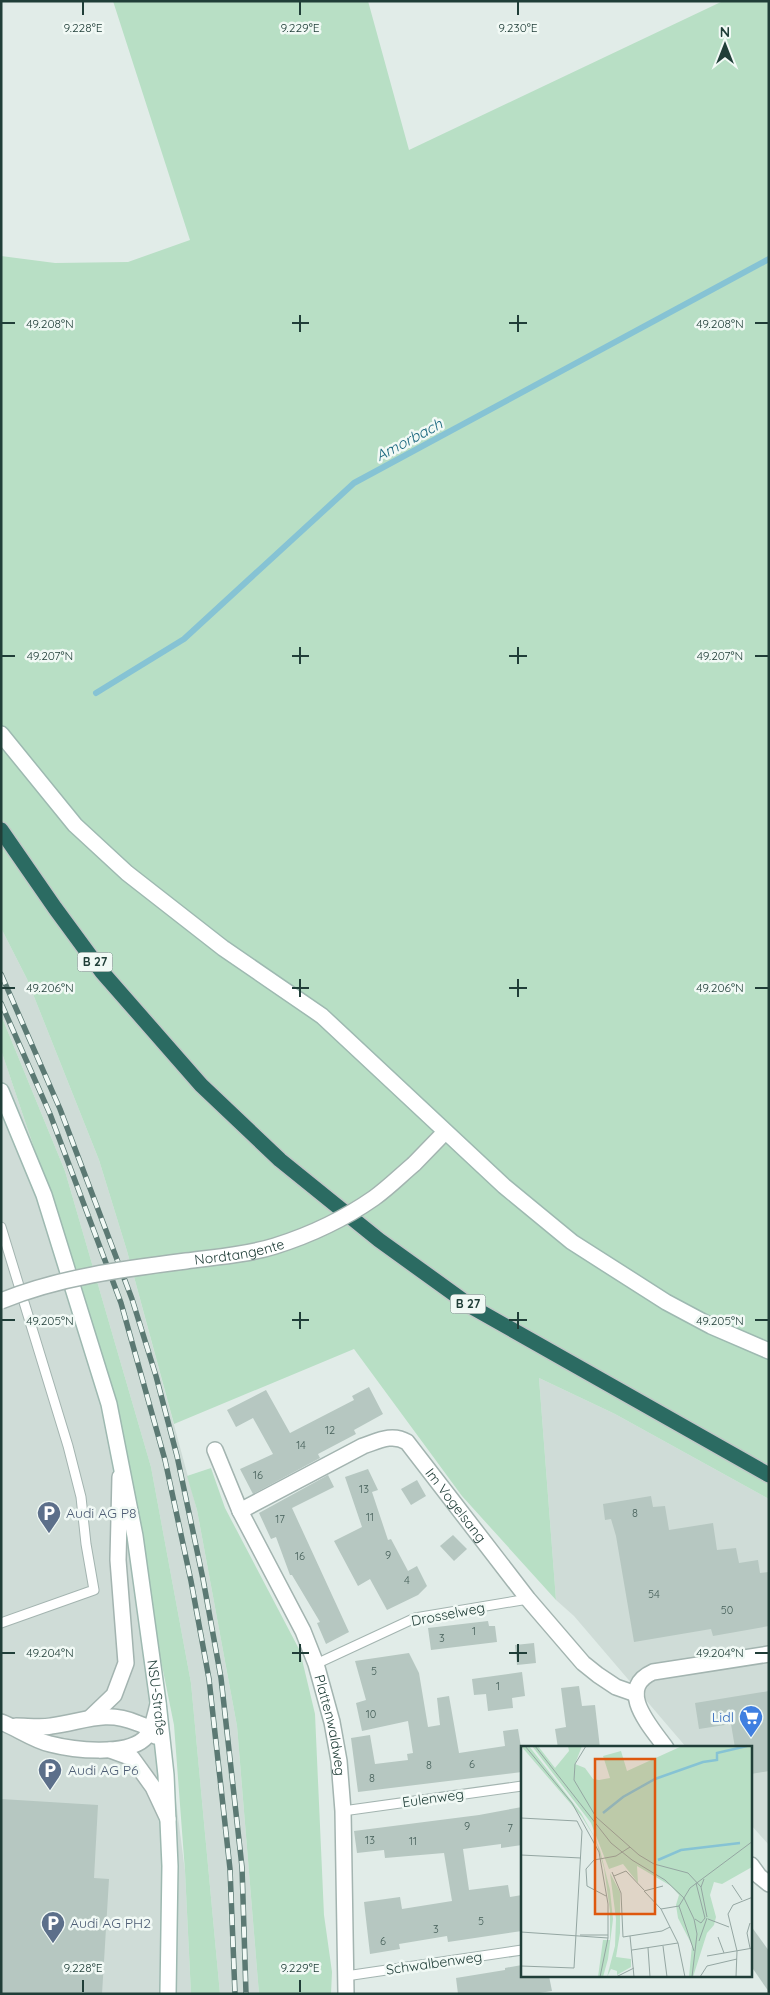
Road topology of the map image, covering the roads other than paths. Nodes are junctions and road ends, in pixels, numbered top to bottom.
1 (1, 734) edge
2 (1, 830) edge
3 (1, 1091) edge
4 (445, 1132) junction
5 (1, 1227) edge
6 (1, 1301) edge
7 (769, 1351) edge
8 (215, 1450) dead end
9 (121, 1463) junction
10 (769, 1475) edge
11 (240, 1511) junction
12 (528, 1599) junction
13 (1, 1623) edge
14 (769, 1654) edge
15 (316, 1664) junction
16 (636, 1694) junction
17 (158, 1702) junction
18 (91, 1717) junction
19 (7, 1724) edge
20 (151, 1729) junction
21 (664, 1746) edge
22 (109, 1750) junction
23 (164, 1750) junction
24 (521, 1786) edge
25 (343, 1811) junction
26 (168, 1820) junction
27 (752, 1866) edge
28 (769, 1884) edge
29 (521, 1950) edge
30 (346, 1976) junction
31 (168, 1994) edge
32 (346, 1994) edge

1 - 4 street
2 - 10 highway, B 27
3 - 9 street, NSU-Straße
4 - 6 street, Nordtangente, bridge
4 - 7 street
5 - 13 lane
8 - 11 street, Plattenwaldweg
9 - 17 street, NSU-Straße
9 - 18 street
11 - 12 street, Im Vogelsang
11 - 15 street, Plattenwaldweg
12 - 15 lane, Drosselweg
12 - 16 street, Im Vogelsang
14 - 16 street
15 - 25 street, Plattenwaldweg
16 - 21 street
17 - 20 street
17 - 23 street, NSU-Straße
18 - 19 street
18 - 20 street
19 - 22 street
20 - 22 street
20 - 23 street
22 - 26 street
23 - 26 street, NSU-Straße
24 - 25 lane, Eulenweg
25 - 30 street, Plattenwaldweg
26 - 31 street, NSU-Straße
27 - 28 street
29 - 30 lane, Schwalbenweg
30 - 32 street, Plattenwaldweg

